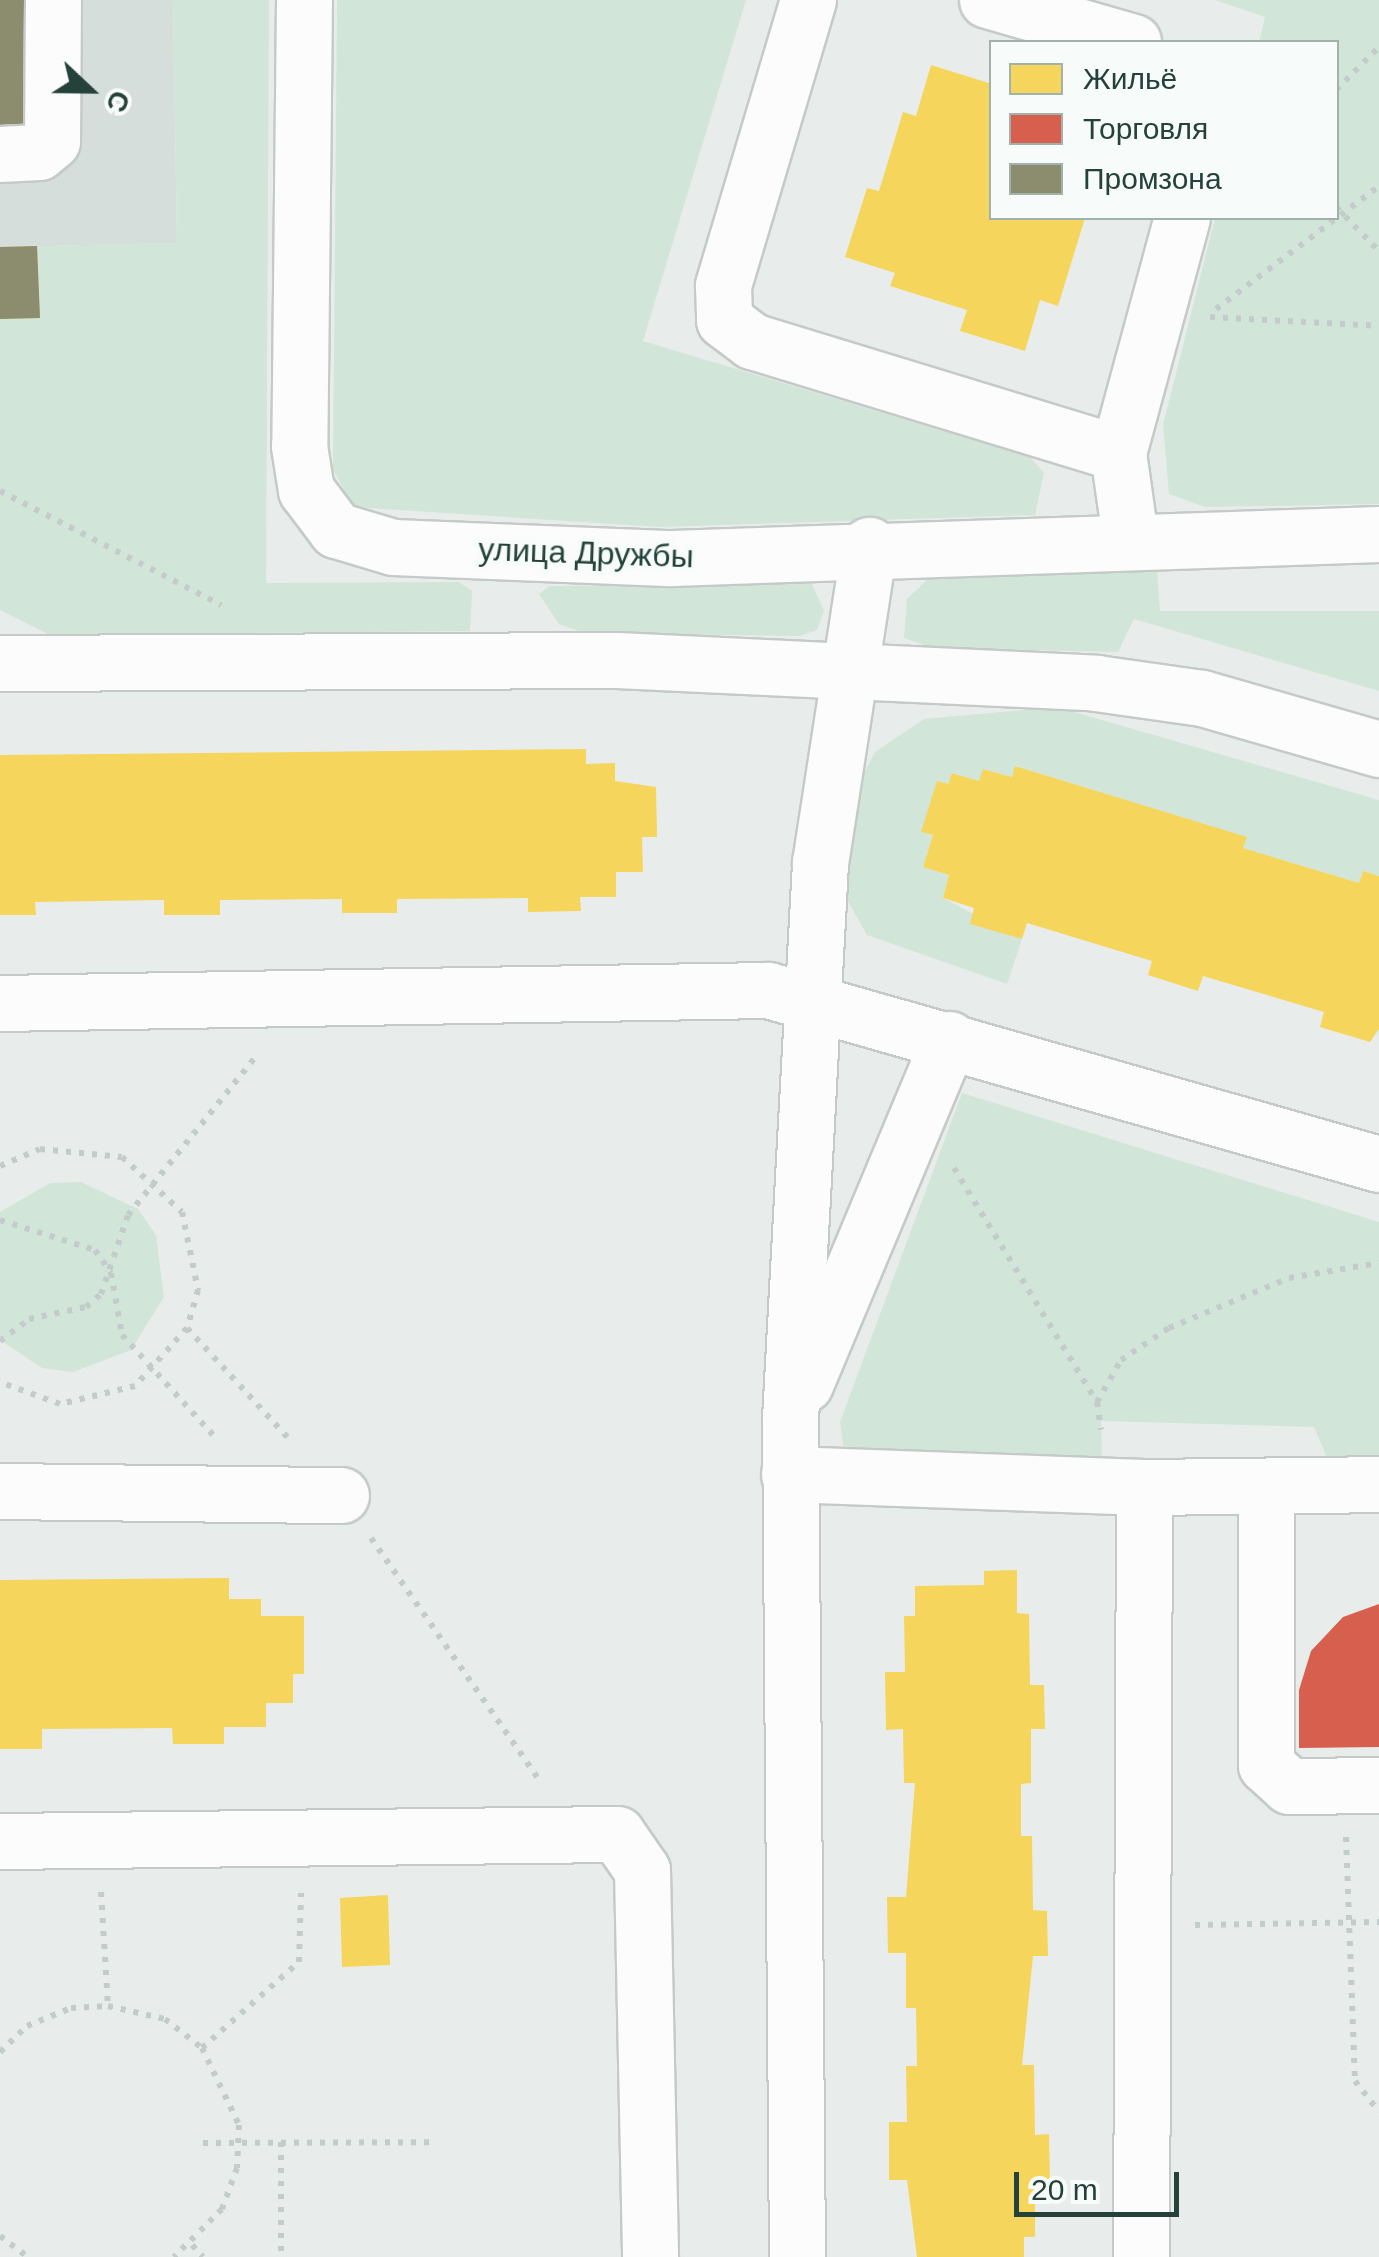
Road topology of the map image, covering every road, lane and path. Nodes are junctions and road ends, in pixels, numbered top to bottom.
1 (53, 0) edge
2 (304, 0) edge
3 (808, 0) edge
4 (987, 0) edge
5 (1126, 40) edge
6 (1379, 48) edge
7 (1339, 87) edge
8 (0, 154) edge
9 (1379, 186) edge
10 (1339, 211) edge
11 (1181, 220) edge
12 (1328, 220) edge
13 (1379, 251) edge
14 (1204, 317) junction
15 (1379, 326) edge
16 (1142, 363) junction
17 (1118, 453) junction
18 (0, 491) edge
19 (1379, 534) edge
20 (1130, 537) junction
21 (869, 545) junction
22 (232, 610) dead end
23 (0, 663) edge
24 (848, 674) junction
25 (1379, 749) edge
26 (811, 998) junction
27 (304, 999) junction
28 (0, 1004) edge
29 (949, 1039) junction
30 (920, 1110) junction
31 (1379, 1164) edge
32 (0, 1166) edge
33 (157, 1179) junction
34 (0, 1220) edge
35 (1379, 1263) edge
36 (111, 1273) junction
37 (188, 1328) junction
38 (0, 1342) edge
39 (152, 1372) junction
40 (0, 1382) edge
41 (790, 1418) junction
42 (790, 1474) junction
43 (1379, 1484) edge
44 (1144, 1488) junction
45 (1266, 1490) junction
46 (0, 1491) edge
47 (340, 1495) junction
48 (1362, 1786) edge
49 (573, 1828) junction
50 (298, 1835) junction
51 (98, 1839) junction
52 (0, 1841) edge
53 (1348, 1922) junction
54 (1379, 1922) edge
55 (1143, 1926) junction
56 (108, 2006) junction
57 (2, 2046) edge
58 (202, 2048) junction
59 (1379, 2112) edge
60 (281, 2142) junction
61 (436, 2142) dead end
62 (202, 2143) dead end
63 (238, 2143) junction
64 (0, 2236) edge
65 (192, 2245) junction
66 (28, 2257) edge
67 (174, 2257) edge
68 (203, 2257) edge
69 (282, 2257) edge
70 (650, 2257) edge
71 (798, 2257) edge
72 (1141, 2257) edge

1 - 8 street
2 - 21 street, улица Дружбы
3 - 17 street
4 - 5 street
6 - 7 path
9 - 10 path
10 - 13 path
11 - 16 street
12 - 14 path
14 - 15 path
14 - 16 path
16 - 17 street
17 - 20 street
18 - 22 path
19 - 20 street, улица Дружбы
20 - 21 street, улица Дружбы
21 - 24 street
23 - 24 street
24 - 25 street
24 - 26 street
26 - 27 street
26 - 29 street
26 - 41 street
27 - 28 street
27 - 33 path
29 - 30 street
29 - 31 street
30 - 35 path
30 - 41 street
32 - 33 path
33 - 36 path
33 - 37 path
34 - 36 path
36 - 38 path
36 - 39 path
37 - 39 path
37 - 47 path
39 - 40 path
41 - 42 street
42 - 44 street
42 - 71 street
43 - 45 street
44 - 45 street
44 - 55 street
45 - 48 street
46 - 47 street
47 - 49 path
48 - 53 path
49 - 50 street
49 - 70 street
50 - 51 street
50 - 58 path
51 - 52 street
51 - 56 path
53 - 54 path
53 - 55 path
53 - 59 path
55 - 72 street
56 - 57 path
56 - 58 path
58 - 63 path
60 - 61 path
60 - 63 path
60 - 69 path
62 - 63 path
63 - 65 path
64 - 66 path
65 - 67 path
65 - 68 path

